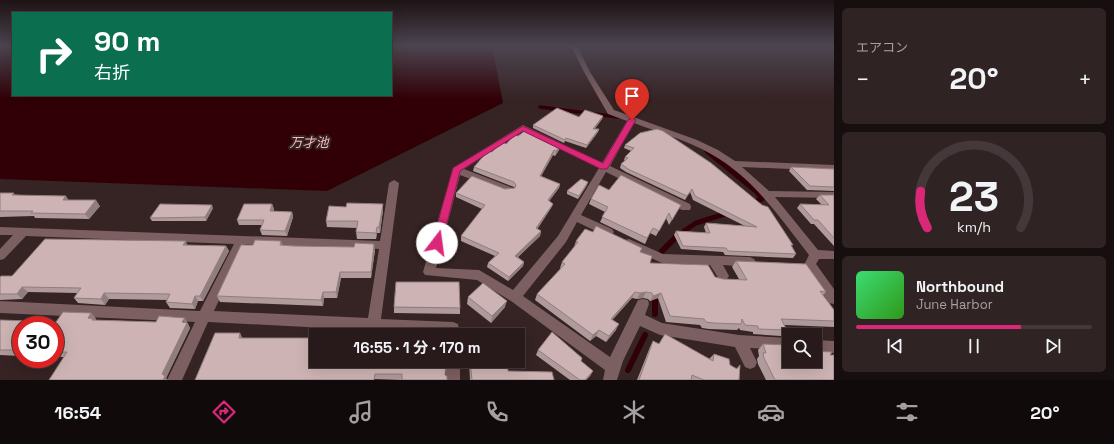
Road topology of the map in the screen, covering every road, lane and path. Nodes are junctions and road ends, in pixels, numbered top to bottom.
1 (583, 64) edge
2 (632, 120) junction
3 (733, 164) junction
4 (604, 167) junction
5 (834, 168) edge
6 (456, 170) junction
7 (394, 184) dead end
8 (509, 190) edge
9 (767, 194) junction
10 (834, 195) edge
11 (686, 207) dead end
12 (575, 217) junction
13 (0, 231) edge
14 (23, 232) junction
15 (241, 240) junction
16 (386, 245) junction
17 (815, 254) junction
18 (834, 255) edge
19 (0, 256) edge
20 (714, 260) junction
21 (762, 263) edge
22 (723, 276) dead end
23 (515, 297) junction
24 (834, 299) edge
25 (643, 304) dead end
26 (0, 307) edge
27 (205, 316) junction
28 (638, 318) junction
29 (374, 324) junction
30 (452, 328) edge
31 (739, 341) junction
32 (782, 344) edge
33 (822, 346) edge
34 (834, 347) edge
35 (750, 362) dead end
36 (453, 368) edge
37 (611, 373) edge
38 (174, 380) edge
39 (453, 380) edge

1 - 2 street
2 - 3 street
2 - 4 street
3 - 5 street
3 - 9 street
4 - 6 street
4 - 11 street
4 - 12 street
6 - 8 street
6 - 23 street
7 - 16 street
9 - 10 street
9 - 17 street
12 - 20 street
12 - 23 street
13 - 14 street
14 - 15 street
14 - 19 street
15 - 16 street
15 - 27 street
16 - 29 street
17 - 18 street
17 - 24 street
20 - 21 street
20 - 22 street
23 - 37 street
25 - 28 street
26 - 27 street
27 - 29 street
27 - 38 street
28 - 31 street
28 - 37 street
29 - 30 street
31 - 32 street
31 - 35 street
33 - 34 street
36 - 39 street

